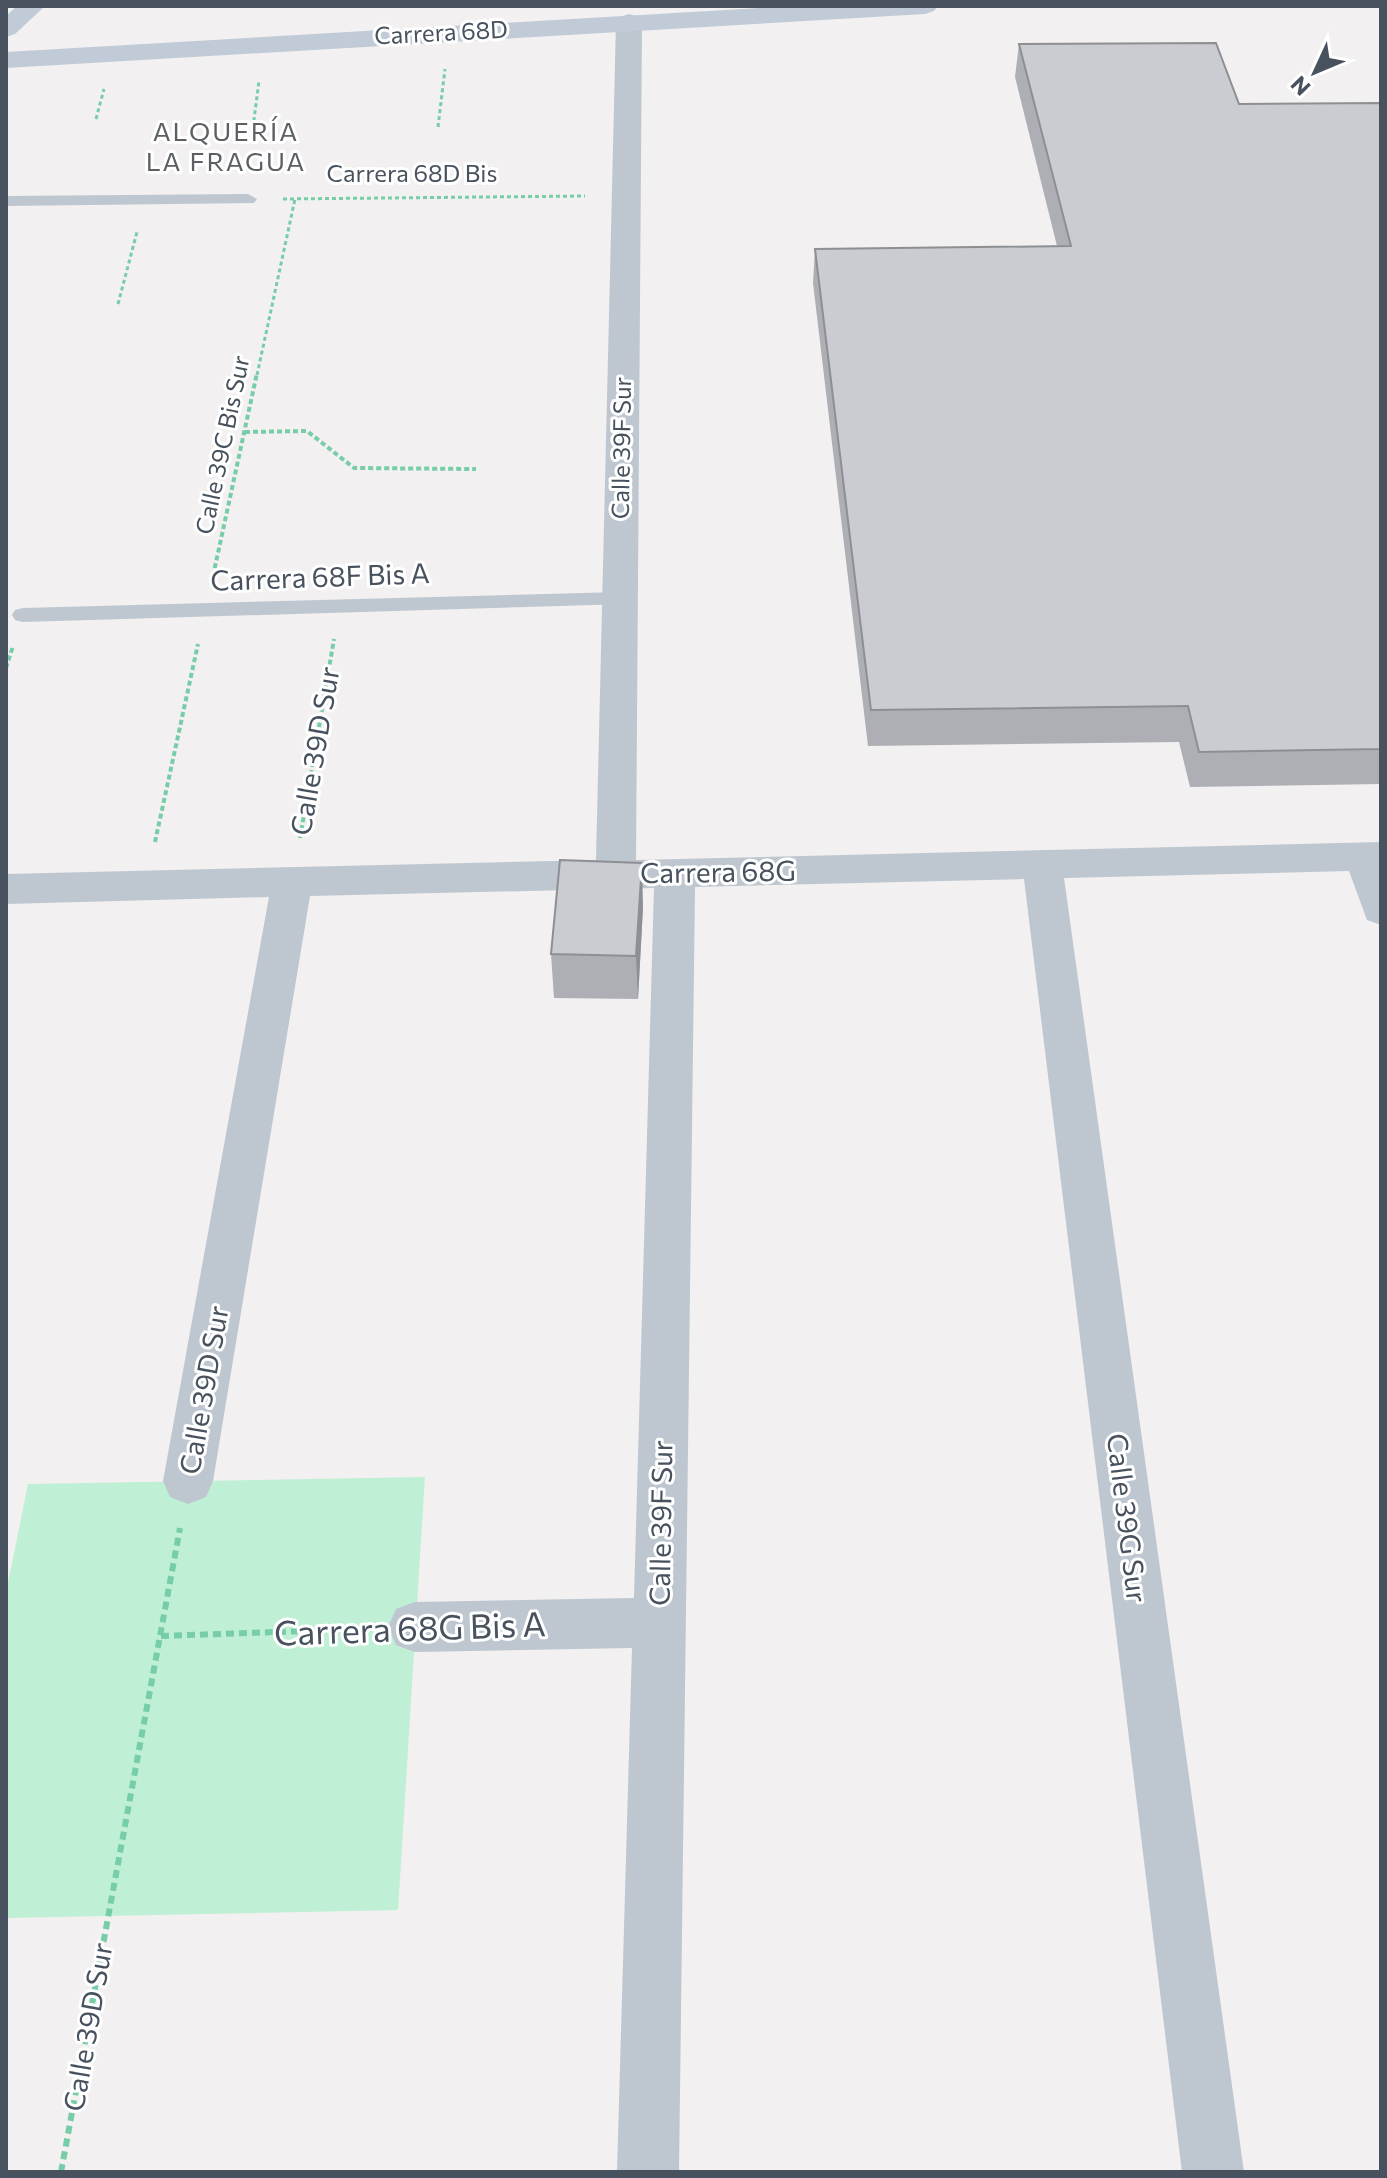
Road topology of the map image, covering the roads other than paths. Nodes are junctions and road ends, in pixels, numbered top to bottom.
1 (32, 6) edge
2 (925, 6) edge
3 (629, 22) junction
4 (6, 29) edge
5 (6, 60) edge
6 (248, 199) road end
7 (6, 201) edge
8 (620, 599) junction
9 (23, 615) dead end
10 (1373, 856) edge
11 (1042, 864) junction
12 (675, 873) junction
13 (616, 875) junction
14 (292, 883) junction
15 (6, 889) edge
16 (1381, 910) edge
17 (188, 1481) road end
18 (659, 1622) junction
19 (415, 1627) road end
20 (648, 2172) edge
21 (1213, 2172) edge

1 - 4 street
2 - 3 street, Carrera 68D
3 - 5 street, Carrera 68D
3 - 8 street, Calle 39F Sur
6 - 7 lane
8 - 9 lane, Carrera 68F Bis A
8 - 13 street, Calle 39F Sur
10 - 11 street, Carrera 68G
10 - 16 street
11 - 12 street, Carrera 68G
11 - 21 street, Calle 39G Sur
12 - 13 street, Carrera 68G
12 - 18 street, Calle 39F Sur
13 - 14 street, Carrera 68G
14 - 15 street, Carrera 68G
14 - 17 street, Calle 39D Sur
18 - 19 street, Carrera 68G Bis A
18 - 20 street, Calle 39F Sur

